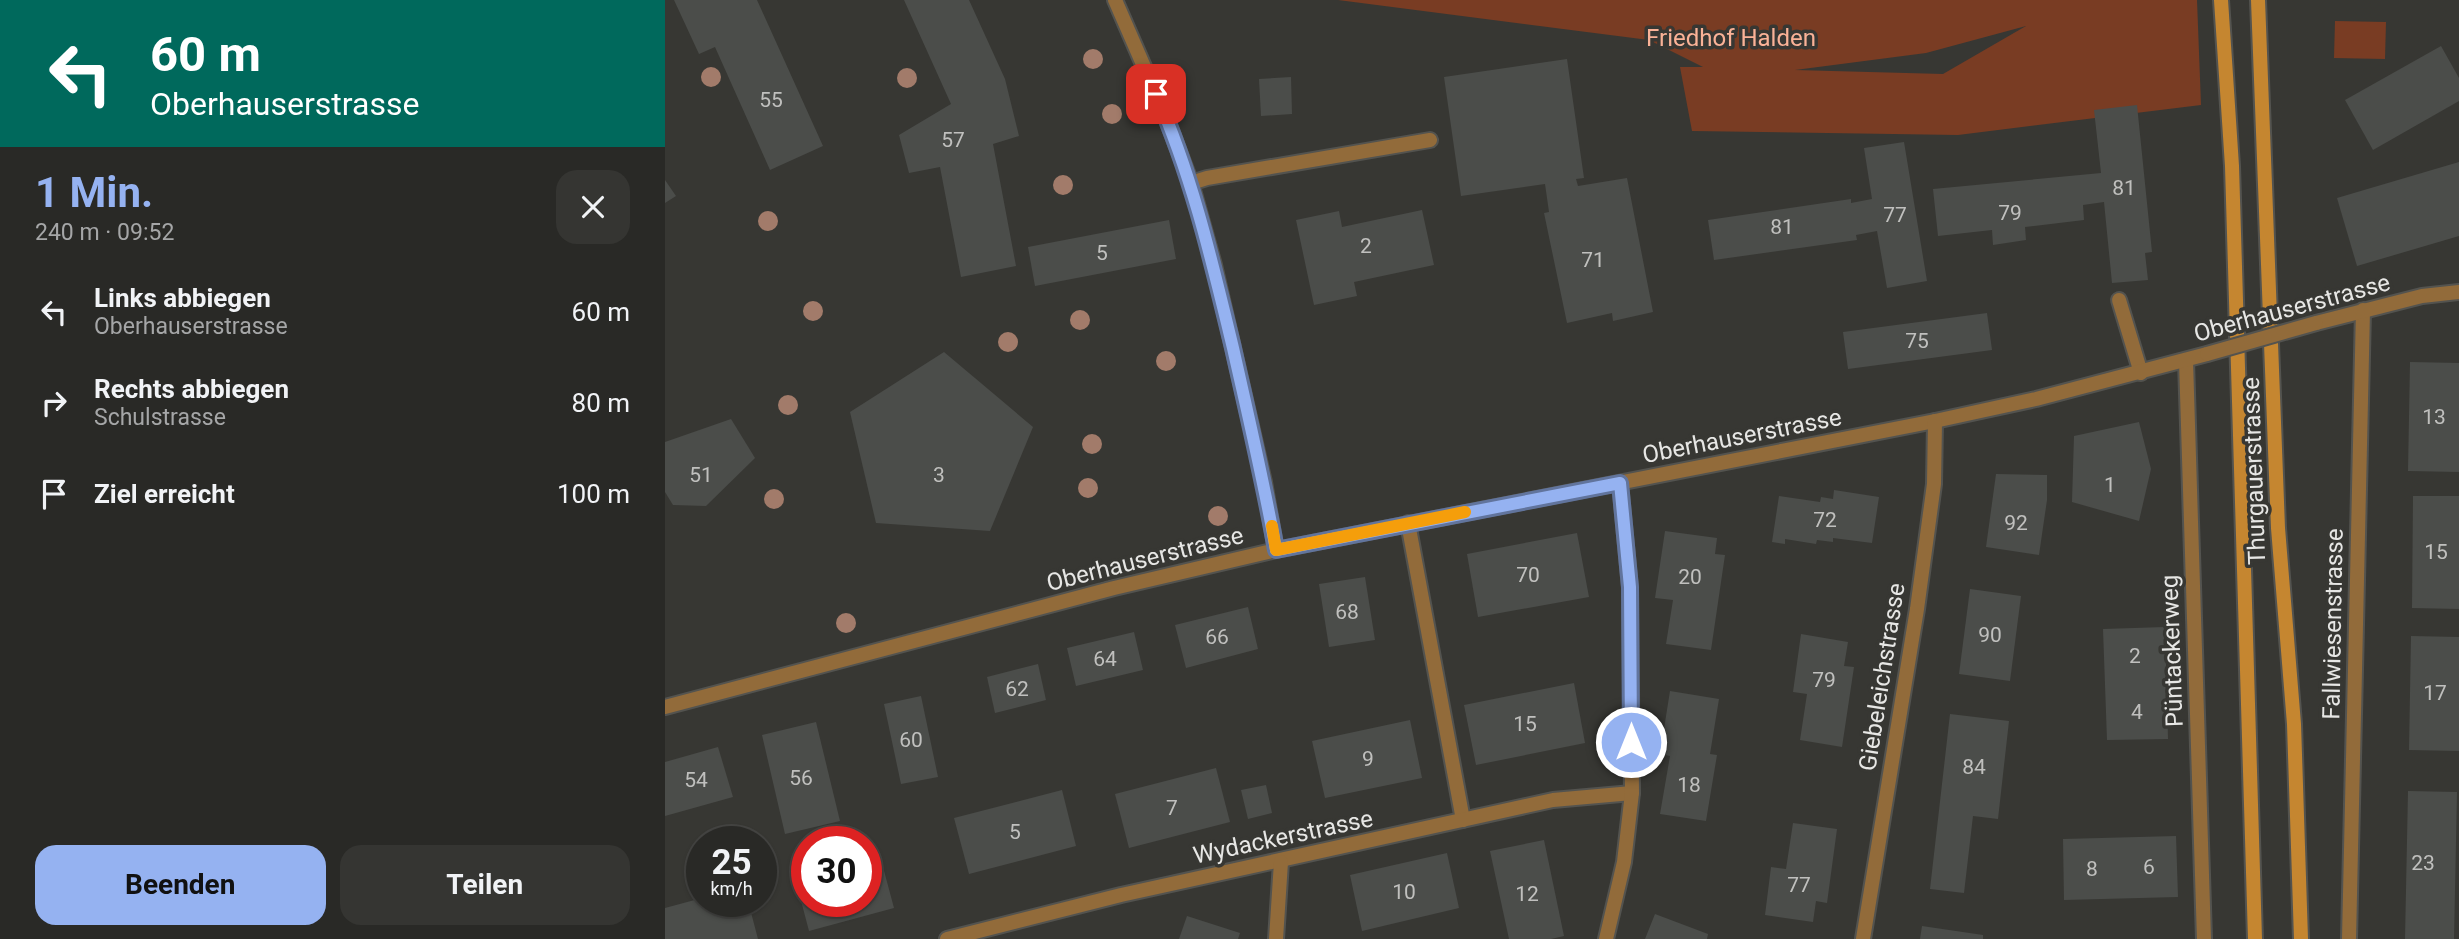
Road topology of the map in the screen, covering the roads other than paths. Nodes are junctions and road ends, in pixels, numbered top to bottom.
1 (1115, 0) edge
2 (2221, 0) edge
3 (2258, 0) edge
4 (1430, 140) dead end
5 (1191, 183) junction
6 (2459, 292) edge
7 (2119, 300) dead end
8 (2363, 310) junction
9 (2186, 361) junction
10 (2141, 373) junction
11 (1935, 421) junction
12 (1620, 483) junction
13 (1408, 523) junction
14 (1276, 550) junction
15 (665, 707) edge
16 (1632, 793) junction
17 (1463, 820) junction
18 (1281, 862) junction
19 (947, 939) edge
20 (1276, 939) edge
21 (1606, 939) edge
22 (1863, 939) edge
23 (2204, 939) edge
24 (2255, 939) edge
25 (2301, 939) edge
26 (2349, 939) edge

1 - 5 street
2 - 24 main road, Thurgauerstrasse
3 - 25 main road, Thurgauerstrasse
4 - 5 street
5 - 14 street
6 - 8 street, Oberhauserstrasse
7 - 10 street
8 - 9 street, Oberhauserstrasse, bridge
8 - 26 street, Fallwiesenstrasse
9 - 10 street, Oberhauserstrasse
9 - 23 street, Püntackerweg
10 - 11 street, Oberhauserstrasse
11 - 12 street, Oberhauserstrasse
11 - 22 street, Giebeleichstrasse
12 - 13 street, Oberhauserstrasse
12 - 16 street
13 - 14 street, Oberhauserstrasse
13 - 17 street
14 - 15 street, Oberhauserstrasse
16 - 17 street, Wydackerstrasse
16 - 21 street
17 - 18 street, Wydackerstrasse
18 - 19 street, Wydackerstrasse
18 - 20 street

